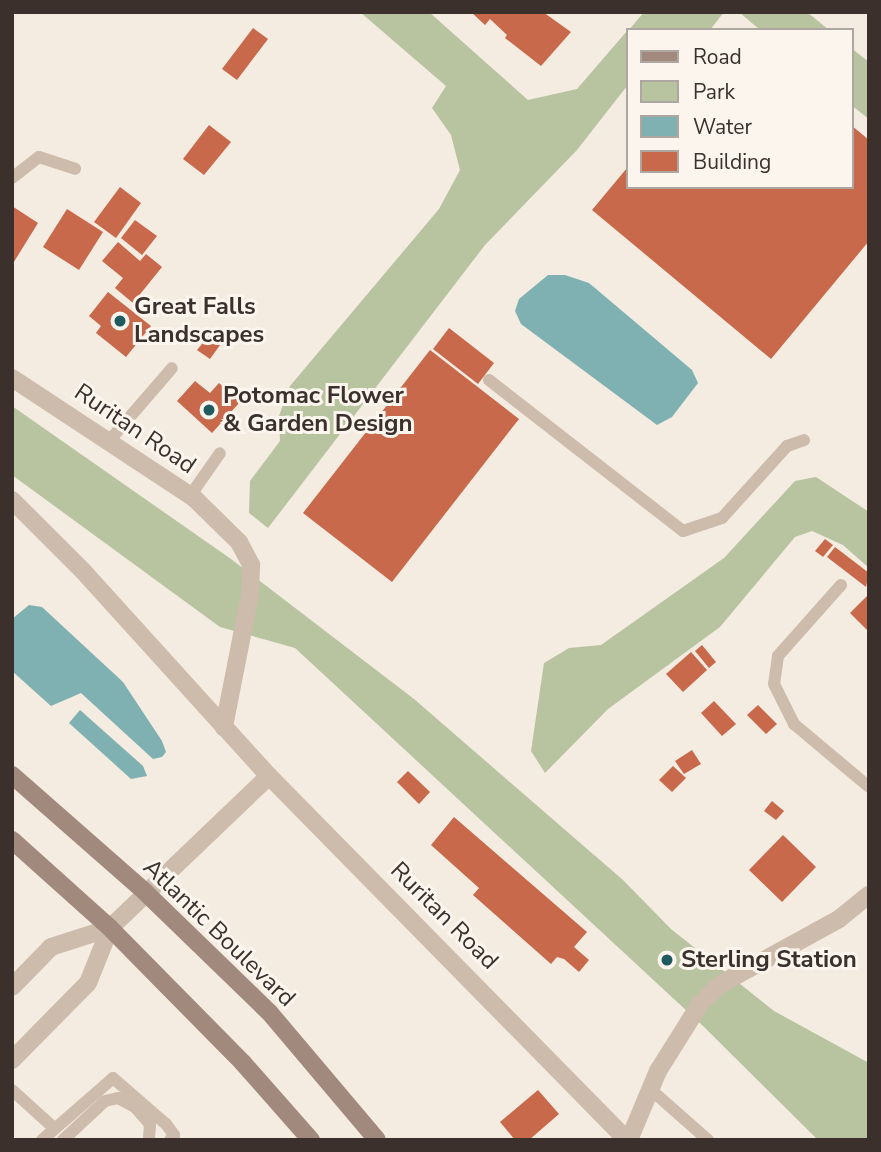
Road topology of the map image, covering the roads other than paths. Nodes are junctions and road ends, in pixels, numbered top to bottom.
1 (75, 169) dead end
2 (12, 178) edge
3 (172, 368) dead end
4 (12, 378) edge
5 (489, 380) dead end
6 (804, 440) dead end
7 (109, 441) junction
8 (220, 453) dead end
9 (190, 496) junction
10 (12, 500) edge
11 (841, 586) dead end
12 (225, 727) junction
13 (12, 775) edge
14 (270, 776) junction
15 (869, 787) edge
16 (12, 840) edge
17 (145, 892) junction
18 (869, 895) edge
19 (110, 928) junction
20 (12, 987) edge
21 (12, 1060) edge
22 (649, 1088) junction
23 (12, 1090) edge
24 (54, 1128) junction
25 (42, 1140) edge
26 (62, 1140) edge
27 (149, 1140) edge
28 (170, 1140) edge
29 (311, 1140) edge
30 (377, 1140) edge
31 (628, 1140) edge
32 (708, 1140) edge

1 - 2 lane
3 - 7 lane
4 - 7 street, Ruritan Road
5 - 6 lane
7 - 9 street, Ruritan Road
8 - 9 lane
9 - 12 street, Ruritan Road
10 - 12 street, Ruritan Road
11 - 15 lane
12 - 14 street, Ruritan Road
13 - 17 main road, Atlantic Boulevard
14 - 17 street
14 - 31 street, Ruritan Road
16 - 19 main road
17 - 19 street
17 - 30 main road, Atlantic Boulevard
18 - 22 street
19 - 20 street
19 - 21 street
19 - 29 main road
22 - 31 street
22 - 32 lane
23 - 24 lane
24 - 25 lane
24 - 28 lane
26 - 27 lane

